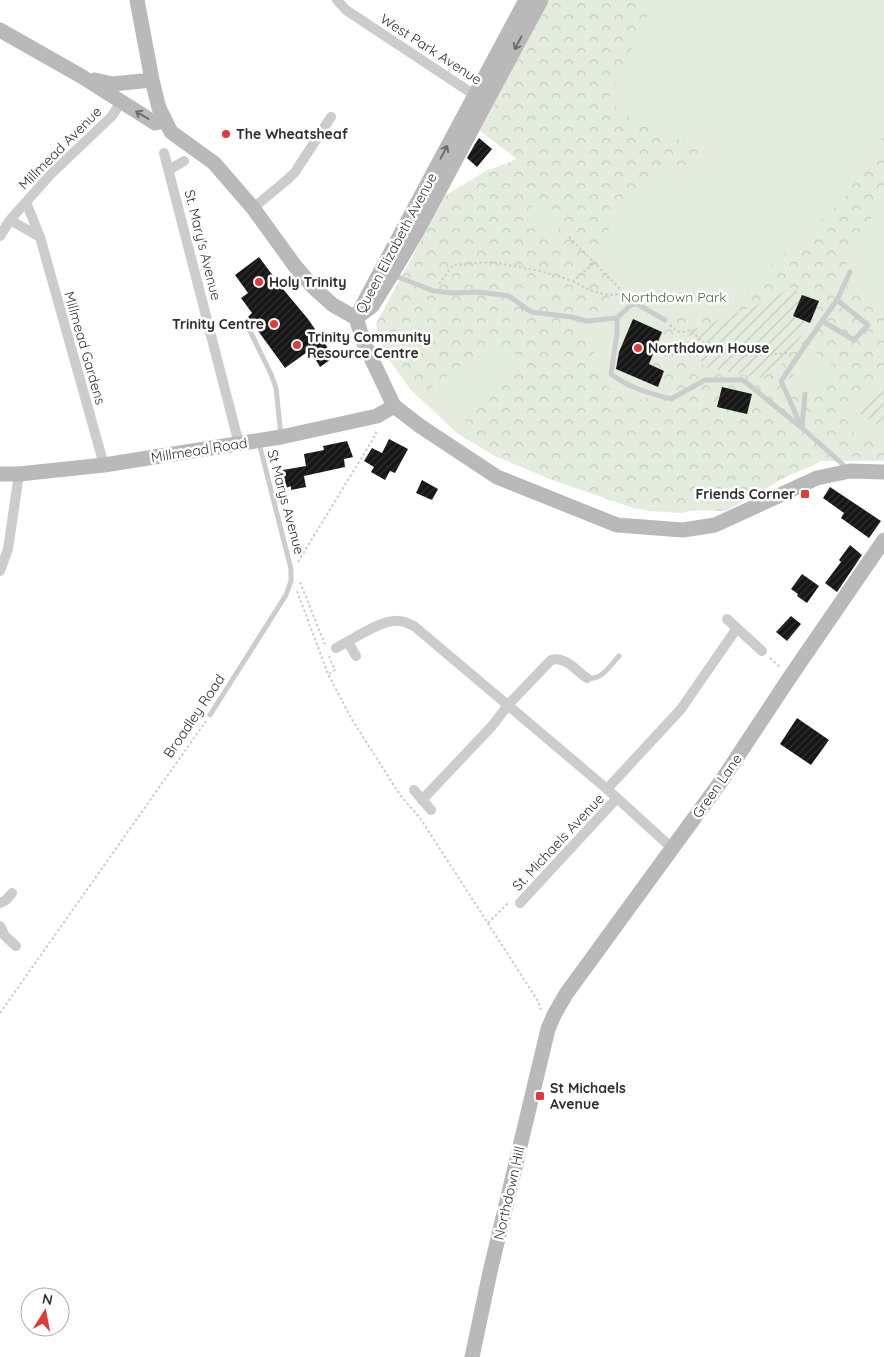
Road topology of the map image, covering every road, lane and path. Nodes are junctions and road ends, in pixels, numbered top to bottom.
1 (137, 0) edge
2 (337, 0) edge
3 (526, 0) edge
4 (541, 0) edge
5 (0, 30) edge
6 (81, 76) junction
7 (152, 80) junction
8 (128, 83) junction
9 (481, 99) junction
10 (121, 102) junction
11 (332, 117) dead end
12 (165, 121) junction
13 (164, 152) dead end
14 (184, 161) dead end
15 (169, 170) junction
16 (26, 202) junction
17 (253, 208) junction
18 (10, 220) junction
19 (412, 227) junction
20 (0, 236) edge
21 (40, 237) junction
22 (569, 237) dead end
23 (594, 263) junction
24 (850, 272) dead end
25 (392, 274) junction
26 (573, 281) junction
27 (434, 291) junction
28 (837, 300) junction
29 (356, 318) junction
30 (617, 318) junction
31 (665, 320) joint
32 (822, 320) junction
33 (247, 325) dead end
34 (800, 353) junction
35 (805, 394) dead end
36 (394, 406) junction
37 (377, 416) junction
38 (802, 428) junction
39 (281, 437) junction
40 (258, 440) junction
41 (239, 444) junction
42 (104, 465) junction
43 (850, 471) junction
44 (884, 472) edge
45 (0, 474) edge
46 (19, 474) junction
47 (884, 540) edge
48 (291, 569) junction
49 (0, 571) edge
50 (727, 619) dead end
51 (737, 628) junction
52 (348, 642) junction
53 (336, 648) dead end
54 (762, 650) joint
55 (356, 656) dead end
56 (619, 656) dead end
57 (328, 674) dead end
58 (790, 677) junction
59 (587, 678) joint
60 (508, 705) junction
61 (210, 715) joint
62 (607, 789) junction
63 (414, 790) dead end
64 (617, 798) junction
65 (422, 800) junction
66 (431, 810) dead end
67 (673, 849) junction
68 (12, 893) dead end
69 (0, 903) edge
70 (520, 903) joint
71 (488, 923) dead end
72 (0, 926) edge
73 (16, 946) dead end
74 (0, 1014) edge
75 (548, 1029) joint
76 (472, 1357) edge

1 - 7 main road
2 - 9 street, West Park Avenue
3 - 9 main road, Queen Elizabeth Avenue
4 -> 9 main road, Queen Elizabeth Avenue
5 - 6 main road
6 - 8 main road
6 - 10 main road
7 - 8 main road
7 - 12 main road
8 - 10 lane
9 - 19 main road, Queen Elizabeth Avenue
12 -> 10 main road
10 - 16 street, Millmead Avenue
11 - 17 street
12 - 17 main road
13 - 15 street, St. Mary's Avenue
14 - 15 street
15 - 41 street, St. Mary's Avenue
16 - 18 street, Millmead Avenue
16 - 21 street, Millmead Gardens
17 - 29 main road
18 - 20 street, Millmead Avenue
18 - 21 street
19 - 25 main road, Queen Elizabeth Avenue
19 - 29 main road, Queen Elizabeth Avenue
21 - 42 street, Millmead Gardens
22 - 23 path
23 - 26 path
23 - 26 path
24 - 28 lane
25 - 27 lane
25 - 29 main road, Queen Elizabeth Avenue
26 - 27 path
27 - 30 lane
28 - 32 lane
28 - 32 lane
29 - 36 main road
30 - 31 lane
30 - 38 lane
31 - 34 path
32 - 34 lane
33 - 39 lane
34 - 38 lane
35 - 38 lane
36 - 37 main road, Millmead Road
36 - 43 main road
37 - 39 main road, Millmead Road
37 - 48 path
38 - 43 lane
39 - 40 main road, Millmead Road
40 - 41 main road, Millmead Road
40 - 48 lane, St Marys Avenue
41 - 42 main road, Millmead Road
42 - 46 main road, Millmead Road
43 - 44 main road
45 - 46 main road, Millmead Road
46 - 49 street
47 - 58 main road, Green Lane
48 - 57 path
48 - 61 lane, Broadley Road
50 - 51 street
51 - 54 street
51 - 62 street, St. Michaels Avenue
52 - 53 street, St. Michaels Avenue
52 - 55 street
52 - 60 street, St. Michaels Avenue
54 - 58 path
56 - 59 lane
58 - 67 main road, Green Lane
59 - 60 street
60 - 62 street, St. Michaels Avenue
60 - 65 street
61 - 74 path, Broadley Road
62 - 64 street, St. Michaels Avenue
63 - 65 street
64 - 67 street, St. Michaels Avenue
64 - 70 street, St. Michaels Avenue
65 - 66 street
67 - 75 main road, Green Lane
68 - 69 street
70 - 71 path
72 - 73 street
75 - 76 main road, Northdown Hill

